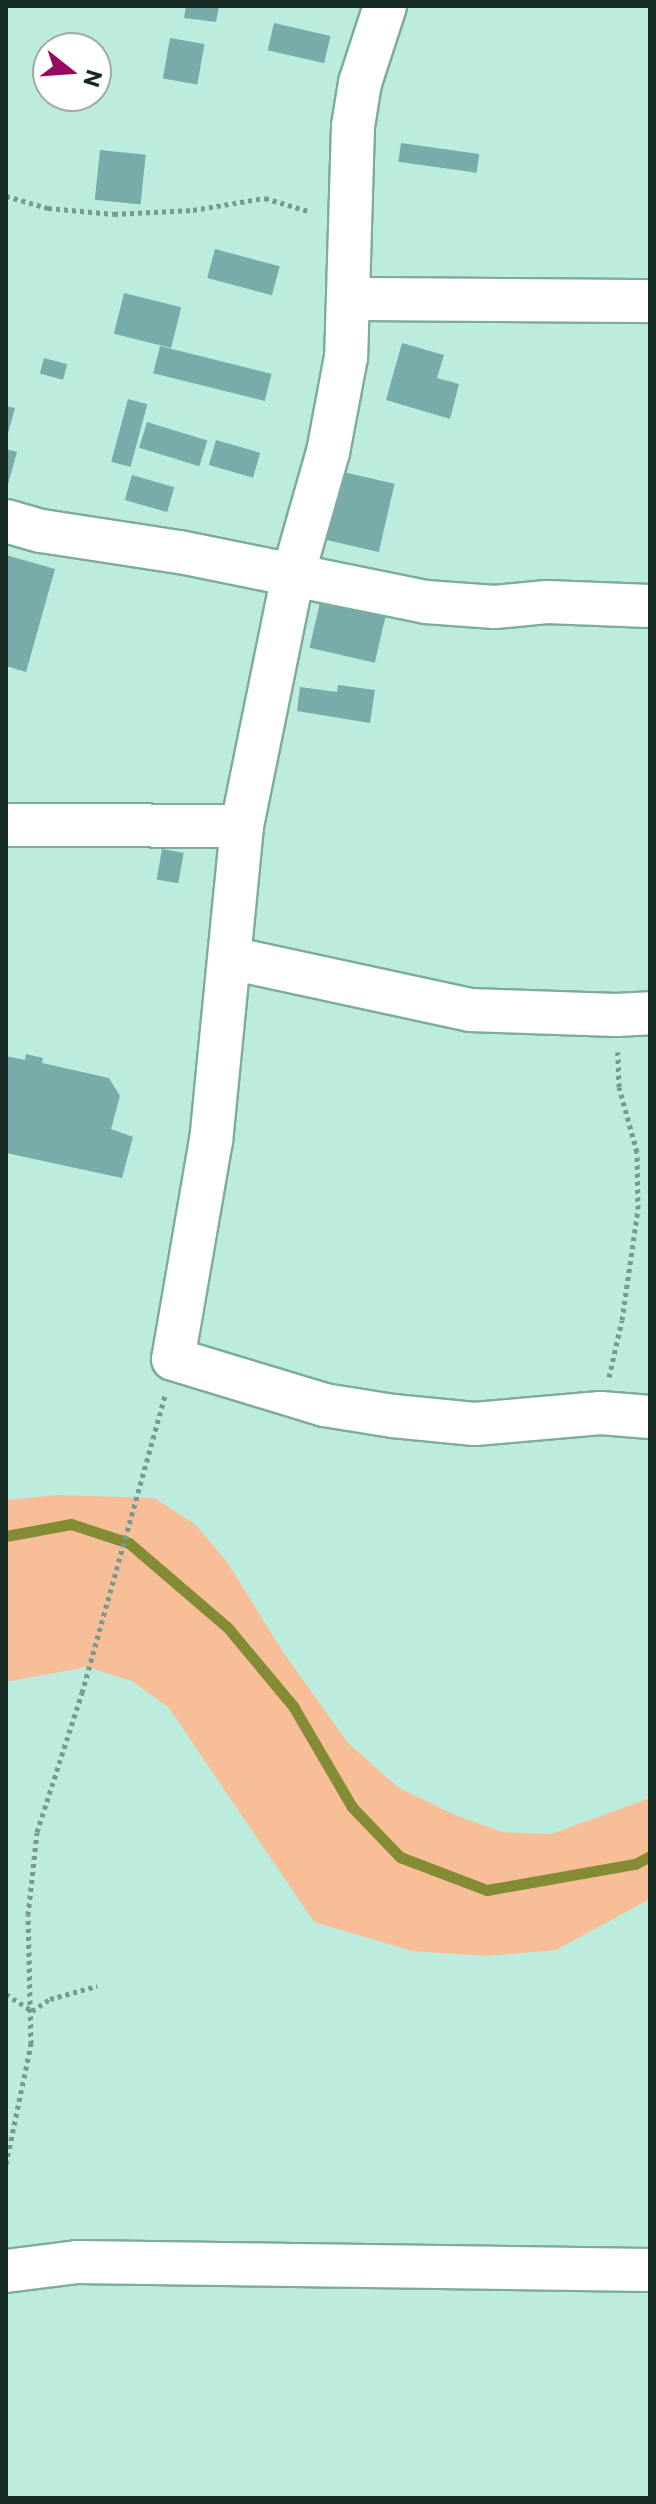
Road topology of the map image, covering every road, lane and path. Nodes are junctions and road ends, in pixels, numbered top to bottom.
1 (385, 6) edge
2 (6, 196) edge
3 (350, 225) junction
4 (351, 299) junction
5 (650, 301) edge
6 (6, 521) edge
7 (293, 575) junction
8 (650, 606) edge
9 (6, 825) edge
10 (242, 826) junction
11 (230, 958) junction
12 (633, 1014) edge
13 (173, 1359) junction
14 (601, 1413) junction
15 (650, 1417) edge
16 (97, 1986) dead end
17 (6, 1994) edge
18 (32, 2011) junction
19 (6, 2164) edge
20 (650, 2270) edge
21 (6, 2271) edge

1 - 3 street
2 - 3 path
3 - 4 street
4 - 5 street
4 - 7 street
6 - 7 street
7 - 8 street
7 - 10 street
9 - 10 street
10 - 11 street
11 - 12 street
11 - 13 street
12 - 14 path
13 - 14 street
13 - 18 path
14 - 15 street
16 - 18 path
17 - 18 path
18 - 19 path
20 - 21 street

